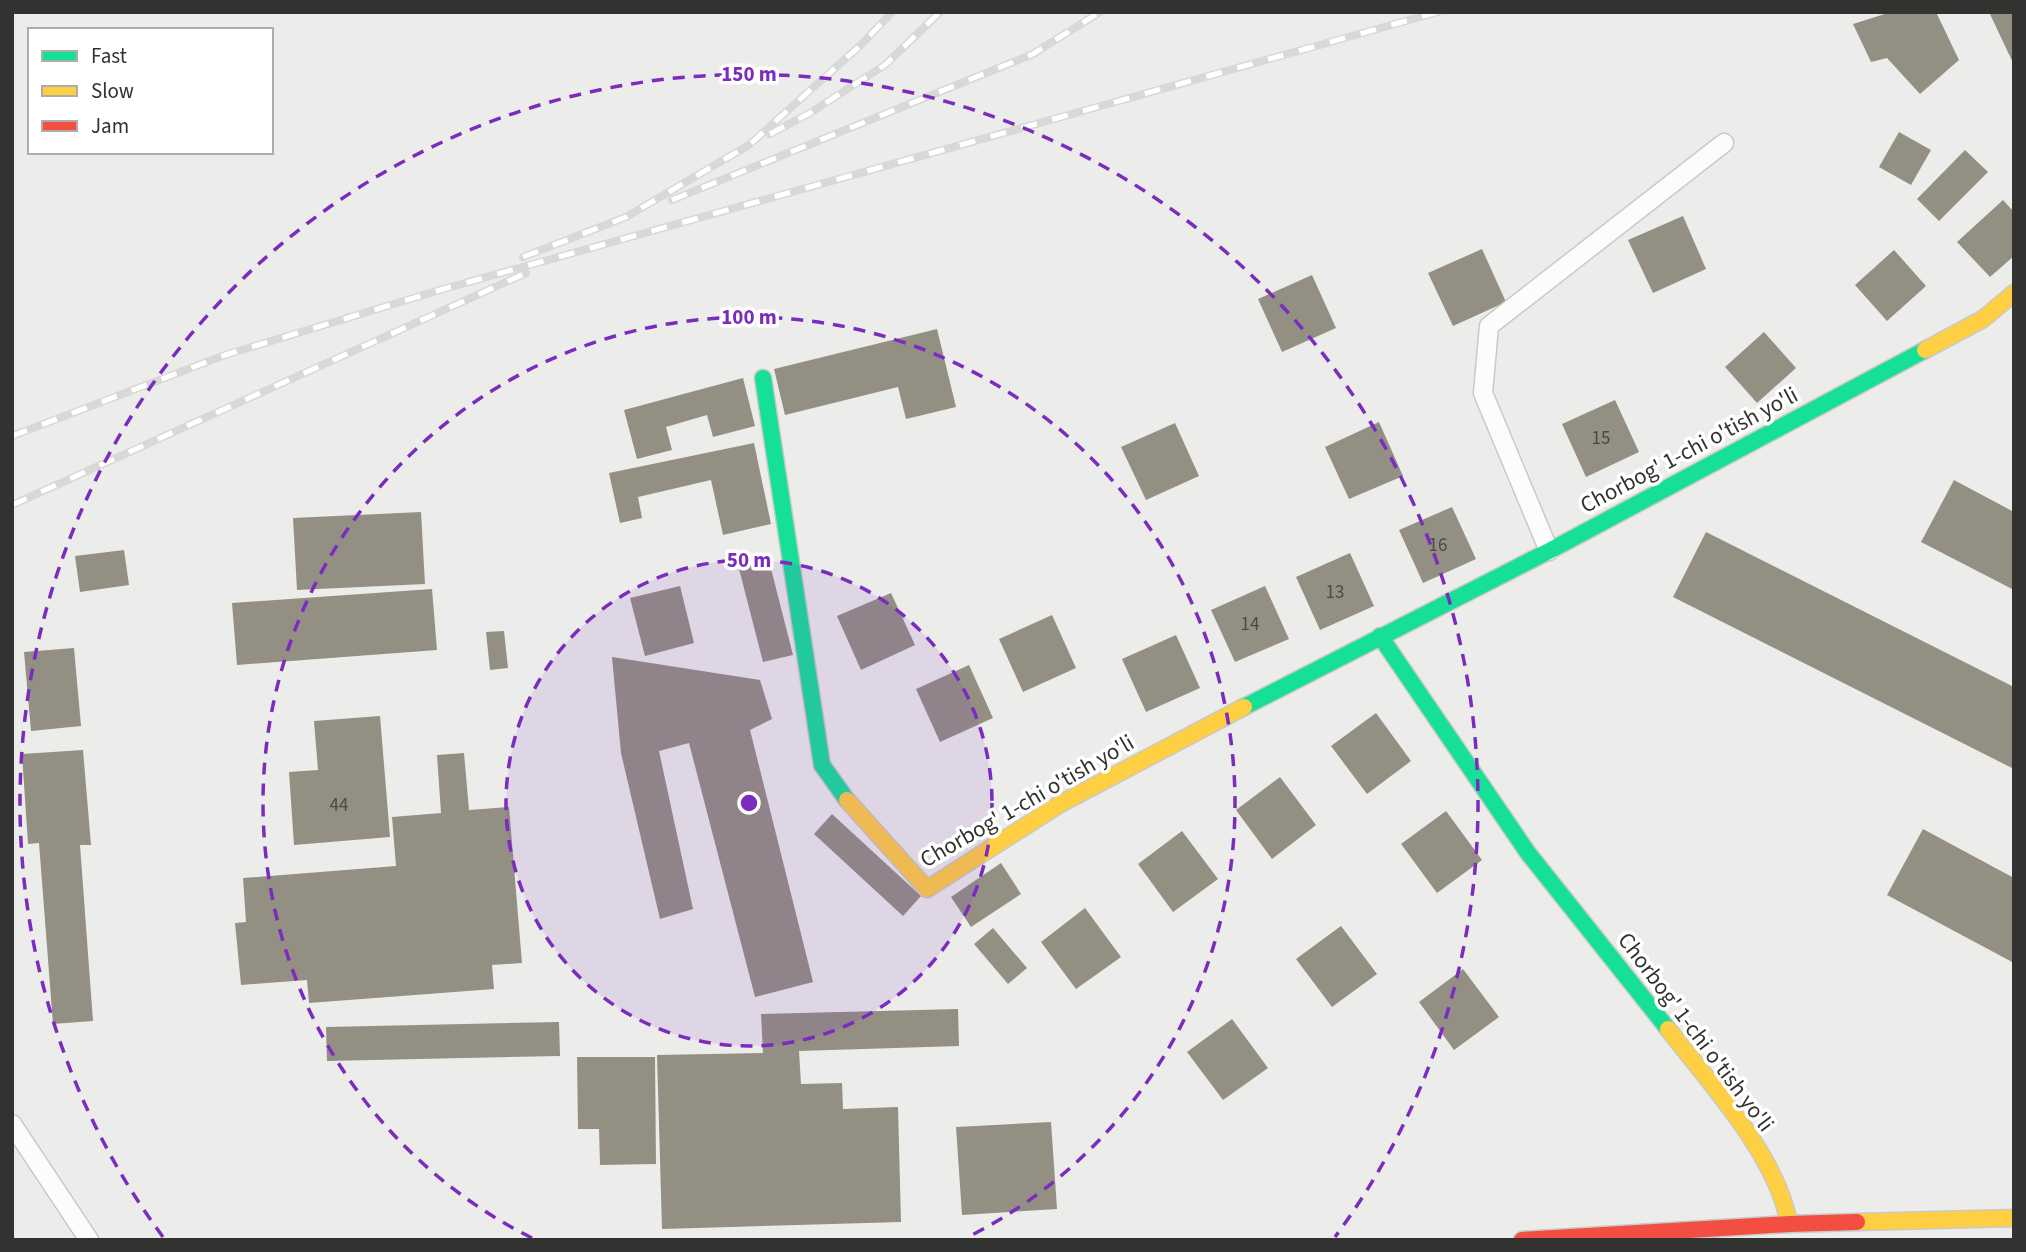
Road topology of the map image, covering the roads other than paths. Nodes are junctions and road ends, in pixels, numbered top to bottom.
1 (1724, 143) dead end
2 (2014, 293) edge
3 (763, 378) dead end
4 (1549, 551) junction
5 (1380, 636) junction
6 (12, 1124) edge
7 (2014, 1218) edge
8 (1789, 1224) junction
9 (89, 1240) edge
10 (1522, 1240) edge

1 - 4 lane
2 - 4 street, Chorbog' 1-chi o'tish yo'li
3 - 5 street, Chorbog' 1-chi o'tish yo'li
4 - 5 street, Chorbog' 1-chi o'tish yo'li
5 - 8 street, Chorbog' 1-chi o'tish yo'li
6 - 9 lane
7 - 8 street
8 - 10 street

